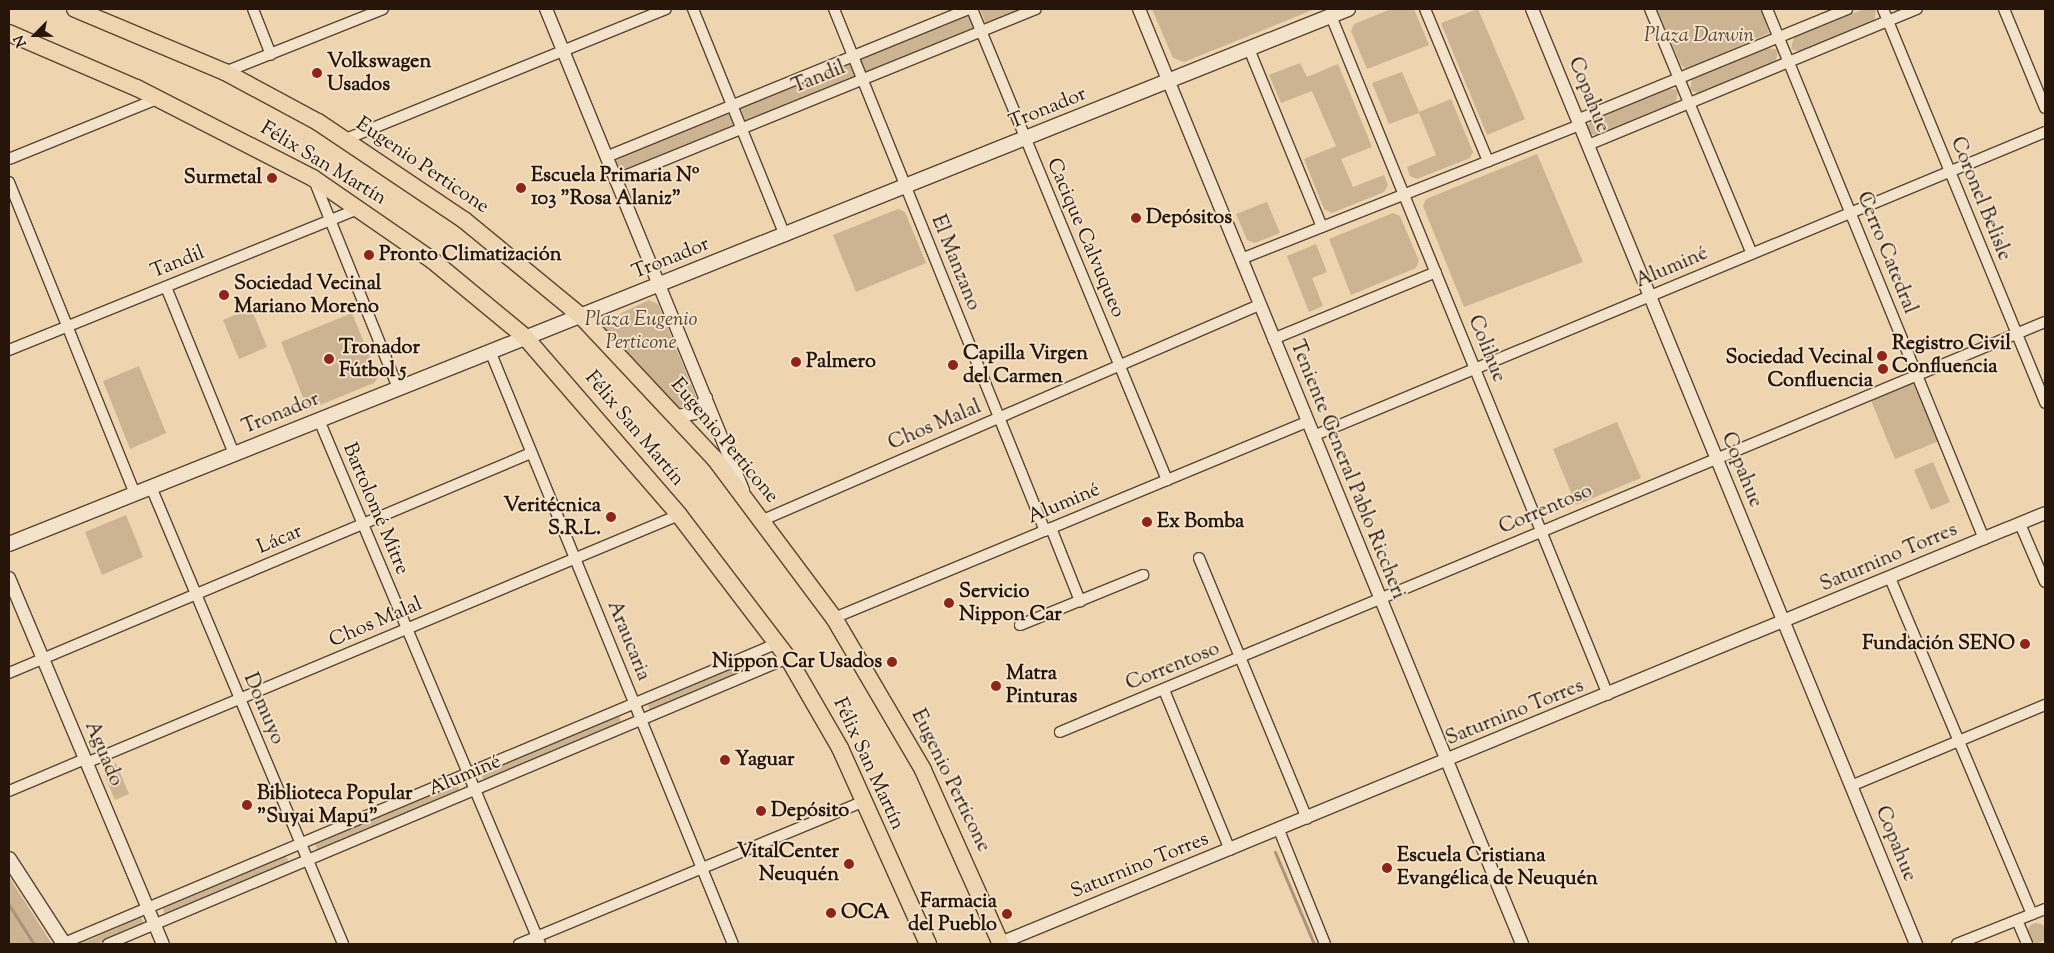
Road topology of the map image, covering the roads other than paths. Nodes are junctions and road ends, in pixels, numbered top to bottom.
1 (75, 9) edge
2 (253, 9) edge
3 (384, 9) edge
4 (546, 9) edge
5 (666, 9) edge
6 (693, 9) edge
7 (834, 9) edge
8 (970, 9) edge
9 (1036, 9) edge
10 (1139, 9) edge
11 (1348, 9) edge
12 (1426, 9) edge
13 (1532, 9) edge
14 (1650, 9) edge
15 (1767, 9) edge
16 (1847, 9) edge
17 (1883, 9) edge
18 (1917, 9) edge
19 (2004, 9) edge
20 (1331, 16) junction
21 (1888, 21) junction
22 (981, 31) junction
23 (9, 33) edge
24 (1779, 37) junction
25 (1249, 49) junction
26 (563, 51) junction
27 (272, 55) junction
28 (853, 56) junction
29 (1789, 62) junction
30 (225, 72) junction
31 (1679, 78) junction
32 (862, 80) junction
33 (1169, 83) junction
34 (159, 98) junction
35 (1689, 103) junction
36 (732, 105) junction
37 (2045, 108) edge
38 (1579, 122) junction
39 (742, 129) junction
40 (2045, 132) edge
41 (346, 139) junction
42 (1025, 140) junction
43 (1588, 145) junction
44 (606, 157) junction
45 (9, 159) edge
46 (1488, 161) junction
47 (1950, 172) junction
48 (313, 178) junction
49 (615, 180) junction
50 (9, 182) edge
51 (906, 187) junction
52 (1404, 194) junction
53 (360, 208) junction
54 (1851, 213) junction
55 (330, 221) junction
56 (1322, 227) junction
57 (785, 236) junction
58 (1752, 254) junction
59 (1241, 259) junction
60 (1436, 272) junction
61 (658, 286) junction
62 (166, 287) junction
63 (1650, 296) junction
64 (1259, 305) junction
65 (582, 316) junction
66 (2045, 322) edge
67 (67, 326) junction
68 (2017, 333) junction
69 (525, 337) junction
70 (1273, 339) junction
71 (9, 350) edge
72 (490, 351) junction
73 (1119, 366) junction
74 (1475, 369) junction
75 (1917, 375) junction
76 (398, 388) junction
77 (706, 398) junction
78 (2045, 403) edge
79 (677, 416) junction
80 (999, 418) junction
81 (319, 420) junction
82 (1307, 422) junction
83 (1313, 436) junction
84 (531, 453) junction
85 (234, 454) junction
86 (1716, 458) junction
87 (1167, 480) junction
88 (151, 487) junction
89 (135, 494) junction
90 (746, 499) junction
91 (2045, 513) edge
92 (679, 515) junction
93 (763, 520) junction
94 (362, 524) junction
95 (2020, 524) junction
96 (1048, 529) junction
97 (1542, 530) junction
98 (1984, 538) junction
99 (9, 544) edge
100 (1199, 558) dead end
101 (575, 559) junction
102 (1143, 575) dead end
103 (9, 578) edge
104 (1890, 578) junction
105 (2045, 582) edge
106 (196, 594) junction
107 (1380, 599) junction
108 (1080, 601) junction
109 (834, 618) junction
110 (1783, 622) junction
111 (1020, 625) dead end
112 (407, 629) junction
113 (778, 643) junction
114 (788, 658) junction
115 (1240, 658) junction
116 (42, 659) junction
117 (9, 673) edge
118 (1164, 690) junction
119 (1608, 695) junction
120 (240, 699) junction
121 (634, 703) junction
122 (2045, 705) edge
123 (641, 720) junction
124 (1060, 732) dead end
125 (1959, 741) junction
126 (86, 761) junction
127 (1446, 762) junction
128 (468, 773) junction
129 (1851, 786) junction
130 (475, 790) junction
131 (9, 791) edge
132 (864, 801) junction
133 (1307, 818) junction
134 (1279, 830) junction
135 (300, 844) junction
136 (1230, 850) junction
137 (9, 859) edge
138 (307, 860) junction
139 (702, 868) junction
140 (147, 908) junction
141 (2044, 912) edge
142 (2032, 914) junction
143 (2017, 920) junction
144 (154, 925) junction
145 (538, 941) edge
146 (64, 944) edge
147 (108, 944) edge
148 (163, 944) edge
149 (343, 944) edge
150 (520, 944) edge
151 (733, 944) edge
152 (928, 944) edge
153 (1000, 944) edge
154 (1325, 944) edge
155 (1522, 944) edge
156 (1916, 944) edge
157 (1957, 944) edge
158 (2027, 944) edge

1 - 30 highway, Eugenio Perticone
2 - 27 street
3 - 27 street
4 - 26 street
5 - 26 street
6 - 36 street
7 - 28 street, El Manzano
8 - 22 street, Cacique Calvuqueo
8 - 28 street, Tandil
9 - 22 street, Tandil
10 - 33 street, Teniente General Pablo Riccheri
11 - 20 main road, Tronador
12 - 46 street
13 - 38 street, Copahue
14 - 31 street
15 - 24 street, Cerro Catedral
16 - 24 street
17 - 21 street, Coronel Belisle
18 - 21 street
19 - 37 street
20 - 25 main road, Tronador
20 - 52 street, Colihue
21 - 29 street
21 - 47 street, Coronel Belisle
22 - 32 street, Tandil
22 - 42 street, Cacique Calvuqueo
23 - 34 highway, Félix San Martín
24 - 29 street, Cerro Catedral
24 - 31 street
25 - 33 main road, Tronador
25 - 56 street
26 - 41 street
26 - 44 street
27 - 30 street
28 - 32 street, El Manzano
28 - 36 street, Tandil
29 - 35 street
29 - 54 street, Cerro Catedral
30 - 41 highway, Eugenio Perticone
31 - 35 street
31 - 38 street
32 - 39 street, Tandil
32 - 51 street, El Manzano
33 - 42 main road, Tronador
33 - 59 street, Teniente General Pablo Riccheri
34 - 45 street
34 - 48 highway, Félix San Martín
35 - 43 street
35 - 58 street
36 - 39 street
36 - 44 street, Tandil
38 - 43 street, Copahue
38 - 46 street
39 - 49 street, Tandil
39 - 57 street
40 - 47 street, Aluminé
41 - 65 highway, Eugenio Perticone
42 - 51 main road, Tronador
42 - 73 street, Cacique Calvuqueo
43 - 63 street, Copahue
44 - 49 street
46 - 52 street
47 - 54 street, Aluminé
47 - 68 street, Coronel Belisle
48 - 53 highway, Félix San Martín
48 - 55 street
49 - 61 street
50 - 67 street
51 - 57 main road, Tronador
51 - 80 street, El Manzano
52 - 56 street
52 - 60 street, Colihue
53 - 55 street, Tandil
53 - 69 highway, Félix San Martín
54 - 58 street, Aluminé
54 - 75 street, Cerro Catedral
55 - 62 street, Tandil
55 - 76 street
56 - 59 street
57 - 61 main road, Tronador
58 - 63 street, Aluminé
59 - 64 street, Teniente General Pablo Riccheri
60 - 70 street
60 - 74 street, Colihue
61 - 65 main road, Tronador
61 - 77 street
62 - 67 street, Tandil
62 - 85 street
63 - 74 street, Aluminé
63 - 86 street, Copahue
64 - 70 street, Teniente General Pablo Riccheri
64 - 73 street, Chos Malal
65 - 69 main road, Tronador
65 - 79 highway, Eugenio Perticone
66 - 68 street, Correntoso
67 - 71 street, Tandil
67 - 89 street
68 - 75 street, Correntoso
68 - 78 street, Coronel Belisle
69 - 72 main road, Tronador
69 - 92 highway, Félix San Martín
70 - 82 street, Teniente General Pablo Riccheri
72 - 76 main road, Tronador
72 - 84 street, Araucaria
73 - 80 street, Chos Malal
73 - 87 street, Cacique Calvuqueo
74 - 83 street, Aluminé
74 - 97 street, Colihue
75 - 86 street, Correntoso
75 - 98 street, Cerro Catedral
76 - 81 main road, Tronador
77 - 79 street
77 - 90 street
79 - 90 highway, Eugenio Perticone
80 - 93 street, Chos Malal
80 - 96 street, El Manzano
81 - 85 main road, Tronador
81 - 94 street, Bartolomé Mitre
82 - 83 street, Teniente General Pablo Riccheri
82 - 87 street, Aluminé
83 - 107 street, Teniente General Pablo Riccheri
84 - 94 street, Lácar
84 - 101 street, Araucaria
85 - 88 main road, Tronador
86 - 97 street, Correntoso
86 - 110 street, Copahue
87 - 96 street, Aluminé
88 - 89 main road, Tronador
88 - 106 street, Domuyo
89 - 99 main road, Tronador
90 - 93 highway, Eugenio Perticone
91 - 95 street, Saturnino Torres
92 - 101 street, Chos Malal
92 - 113 highway, Félix San Martín
93 - 109 highway, Eugenio Perticone
94 - 106 street, Lácar
94 - 112 street, Bartolomé Mitre
95 - 98 street, Saturnino Torres
95 - 105 street
96 - 108 street, El Manzano
96 - 109 street, Aluminé
97 - 107 street, Correntoso
97 - 119 street, Colihue
98 - 104 street, Saturnino Torres
100 - 115 street
101 - 112 street, Chos Malal
101 - 121 street, Araucaria
102 - 108 street
103 - 116 street, Aguado
104 - 110 street, Saturnino Torres
104 - 125 street
106 - 116 street, Lácar
106 - 120 street, Domuyo
107 - 115 street, Correntoso
107 - 127 street, Teniente General Pablo Riccheri
108 - 111 street
109 - 153 highway, Eugenio Perticone
110 - 119 street, Saturnino Torres
110 - 129 street, Copahue
112 - 120 street, Chos Malal
112 - 128 street, Bartolomé Mitre
113 - 114 highway, Félix San Martín
113 - 121 street, Aluminé
114 - 123 street, Aluminé
114 - 132 highway, Félix San Martín
115 - 118 street, Correntoso
115 - 133 street
116 - 117 street, Lácar
116 - 126 street, Aguado
118 - 124 street, Correntoso
118 - 136 street
119 - 127 street, Saturnino Torres
120 - 126 street, Chos Malal
120 - 135 street, Domuyo
121 - 123 street, Araucaria
121 - 128 street, Aluminé
122 - 125 street
123 - 130 street, Aluminé
123 - 139 street, Araucaria
125 - 129 street
125 - 142 street
126 - 131 street, Chos Malal
126 - 140 street, Aguado
127 - 133 street, Saturnino Torres
127 - 155 street, Teniente General Pablo Riccheri
128 - 130 street, Bartolomé Mitre
128 - 135 street, Aluminé
129 - 156 street, Copahue
130 - 138 street, Aluminé
130 - 145 street, Bartolomé Mitre
132 - 139 street
132 - 152 highway, Félix San Martín
133 - 134 street, Saturnino Torres
134 - 136 street, Saturnino Torres
134 - 154 street
135 - 138 street, Domuyo
135 - 140 street, Aluminé
136 - 153 street, Saturnino Torres
137 - 146 main road
138 - 144 street, Aluminé
138 - 149 street, Domuyo
139 - 145 street
139 - 151 street, Araucaria
140 - 144 street, Aguado
140 - 146 street, Aluminé
141 - 142 street
142 - 143 street
143 - 157 street
143 - 158 street
144 - 147 street, Aluminé
144 - 148 street, Aguado
145 - 150 street

